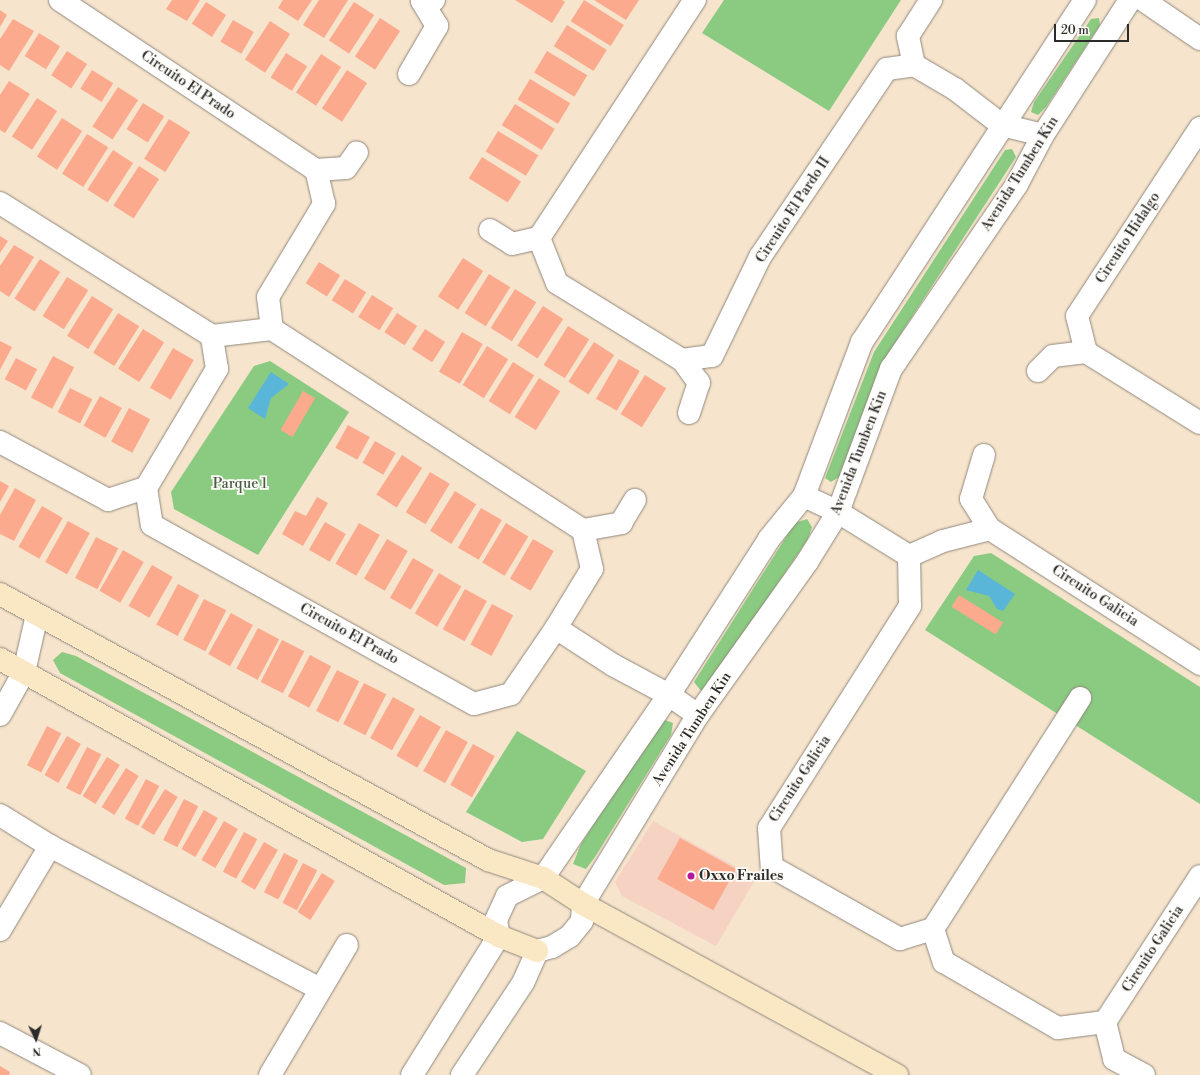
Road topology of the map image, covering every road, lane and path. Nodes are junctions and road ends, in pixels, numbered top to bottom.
1 (60, 0) edge
2 (425, 0) edge
3 (695, 0) edge
4 (931, 0) edge
5 (1085, 0) edge
6 (1130, 0) edge
7 (1143, 0) edge
8 (1200, 39) edge
9 (914, 65) junction
10 (409, 74) dead end
11 (1002, 125) junction
12 (1200, 128) edge
13 (1043, 135) junction
14 (357, 152) dead end
15 (316, 170) junction
16 (0, 203) edge
17 (490, 230) dead end
18 (539, 238) junction
19 (272, 329) junction
20 (212, 336) junction
21 (1086, 352) junction
22 (682, 360) junction
23 (1038, 371) dead end
24 (689, 413) dead end
25 (1200, 423) edge
26 (0, 442) edge
27 (984, 455) dead end
28 (146, 488) junction
29 (804, 496) junction
30 (635, 500) dead end
31 (838, 512) junction
32 (990, 529) junction
33 (583, 530) junction
34 (909, 556) junction
35 (0, 594) edge
36 (37, 615) junction
37 (556, 628) junction
38 (0, 659) edge
39 (1200, 664) edge
40 (24, 672) junction
41 (669, 695) junction
42 (1080, 698) dead end
43 (0, 715) edge
44 (698, 716) junction
45 (0, 815) edge
46 (50, 846) junction
47 (1200, 876) edge
48 (543, 878) junction
49 (583, 904) junction
50 (933, 929) junction
51 (0, 930) edge
52 (499, 936) junction
53 (347, 945) dead end
54 (537, 951) junction
55 (320, 990) junction
56 (1105, 1022) junction
57 (0, 1033) edge
58 (80, 1075) edge
59 (270, 1075) edge
60 (412, 1075) edge
61 (462, 1075) edge
62 (897, 1075) edge
63 (1144, 1075) edge

1 - 15 street, Circuito El Prado
2 - 10 street
3 - 18 street
4 - 9 street
5 - 11 street
6 - 13 street, Avenida Tumben Kin
7 - 8 street
9 - 11 street
9 - 22 street, Circuito El Pardo II
11 - 13 street
11 - 29 street
12 - 21 street, Circuito Hidalgo
13 - 31 street, Avenida Tumben Kin
14 - 15 street
15 - 19 street
16 - 20 street
17 - 18 street
18 - 22 street
19 - 20 street
19 - 33 street
20 - 28 street
21 - 23 street
21 - 25 street
22 - 24 street
26 - 28 street
27 - 32 street, Circuito Galicia
28 - 37 street, Circuito El Prado
29 - 31 street
29 - 41 street
30 - 33 street
31 - 34 street
31 - 44 street, Avenida Tumben Kin
32 - 34 street
32 - 39 street, Circuito Galicia
33 - 37 street, Circuito El Prado
34 - 50 street, Circuito Galicia
35 - 36 main road
36 - 40 street
36 - 48 main road
37 - 41 street
38 - 40 main road
40 - 43 street
40 - 52 main road
41 - 44 street
41 - 48 street
42 - 50 street
44 - 49 street, Avenida Tumben Kin
45 - 46 street
46 - 51 street
46 - 55 street
47 - 56 street, Circuito Galicia
48 - 49 main road
48 - 52 street
49 - 54 street
49 - 62 main road
50 - 56 street
52 - 54 main road
52 - 60 street
53 - 55 street
54 - 61 street
55 - 59 street
56 - 63 street
57 - 58 street

